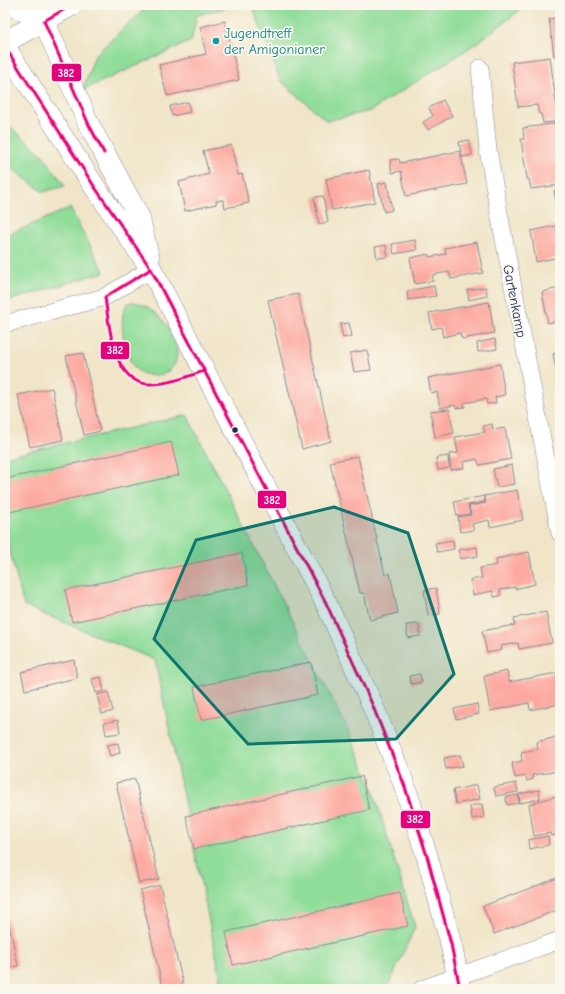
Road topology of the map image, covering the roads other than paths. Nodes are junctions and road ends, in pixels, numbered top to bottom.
1 (6, 5) edge
2 (12, 5) edge
3 (72, 5) edge
4 (5, 16) edge
5 (44, 21) junction
6 (5, 42) edge
7 (5, 47) edge
8 (480, 68) dead end
9 (151, 269) junction
10 (5, 324) edge
11 (560, 533) edge
12 (560, 940) edge
13 (459, 983) edge
14 (422, 989) edge

1 - 4 street
2 - 5 street
3 - 5 street
5 - 6 street
5 - 9 street
7 - 9 street
8 - 11 street, Gartenkamp
9 - 10 street
9 - 13 street
12 - 13 street
13 - 14 street

